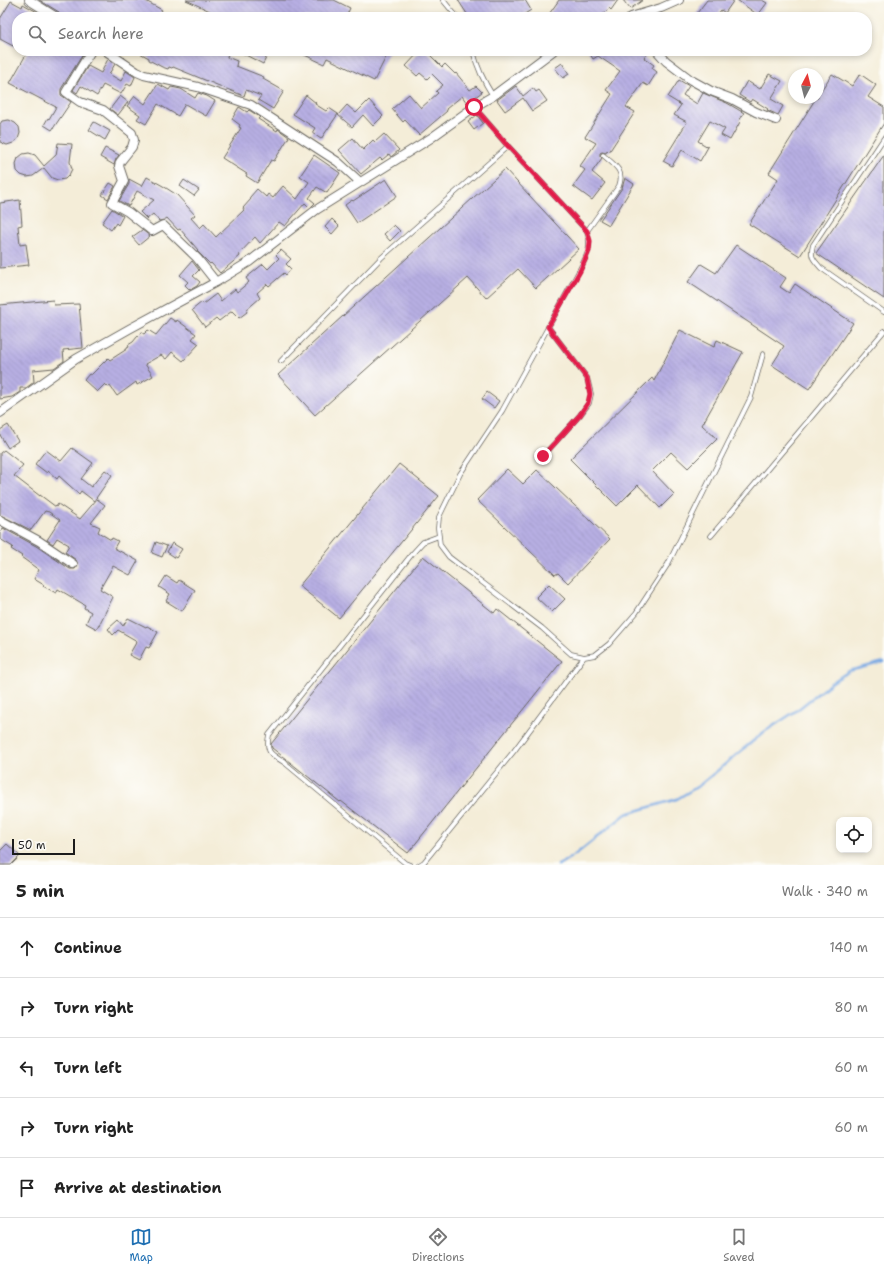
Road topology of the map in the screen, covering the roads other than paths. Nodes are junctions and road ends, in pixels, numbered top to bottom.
1 (29, 0) edge
2 (443, 0) edge
3 (679, 0) edge
4 (48, 12) edge
5 (453, 12) edge
6 (648, 12) edge
7 (88, 56) edge
8 (113, 56) edge
9 (474, 56) edge
10 (546, 56) edge
11 (662, 56) edge
12 (493, 96) junction
13 (474, 107) junction
14 (776, 120) dead end
15 (884, 138) edge
16 (508, 146) junction
17 (603, 155) dead end
18 (360, 182) junction
19 (587, 231) junction
20 (216, 282) junction
21 (884, 312) edge
22 (548, 327) junction
23 (884, 331) edge
24 (763, 354) dead end
25 (281, 361) dead end
26 (0, 413) edge
27 (543, 456) dead end
28 (0, 520) edge
29 (439, 536) junction
30 (711, 536) dead end
31 (73, 564) dead end
32 (584, 657) junction
33 (410, 865) edge
34 (420, 865) edge

1 - 4 street
2 - 5 lane
3 - 6 street
7 - 20 street
8 - 18 street
9 - 12 lane
10 - 12 street
11 - 14 street
12 - 13 street
13 - 16 lane
13 - 18 street
15 - 21 lane
16 - 19 lane
16 - 25 lane
17 - 19 lane
18 - 20 street
19 - 22 lane
20 - 26 street
22 - 27 lane
22 - 29 lane
23 - 30 lane
24 - 32 lane
28 - 31 street
29 - 32 lane
29 - 33 lane
32 - 34 lane

